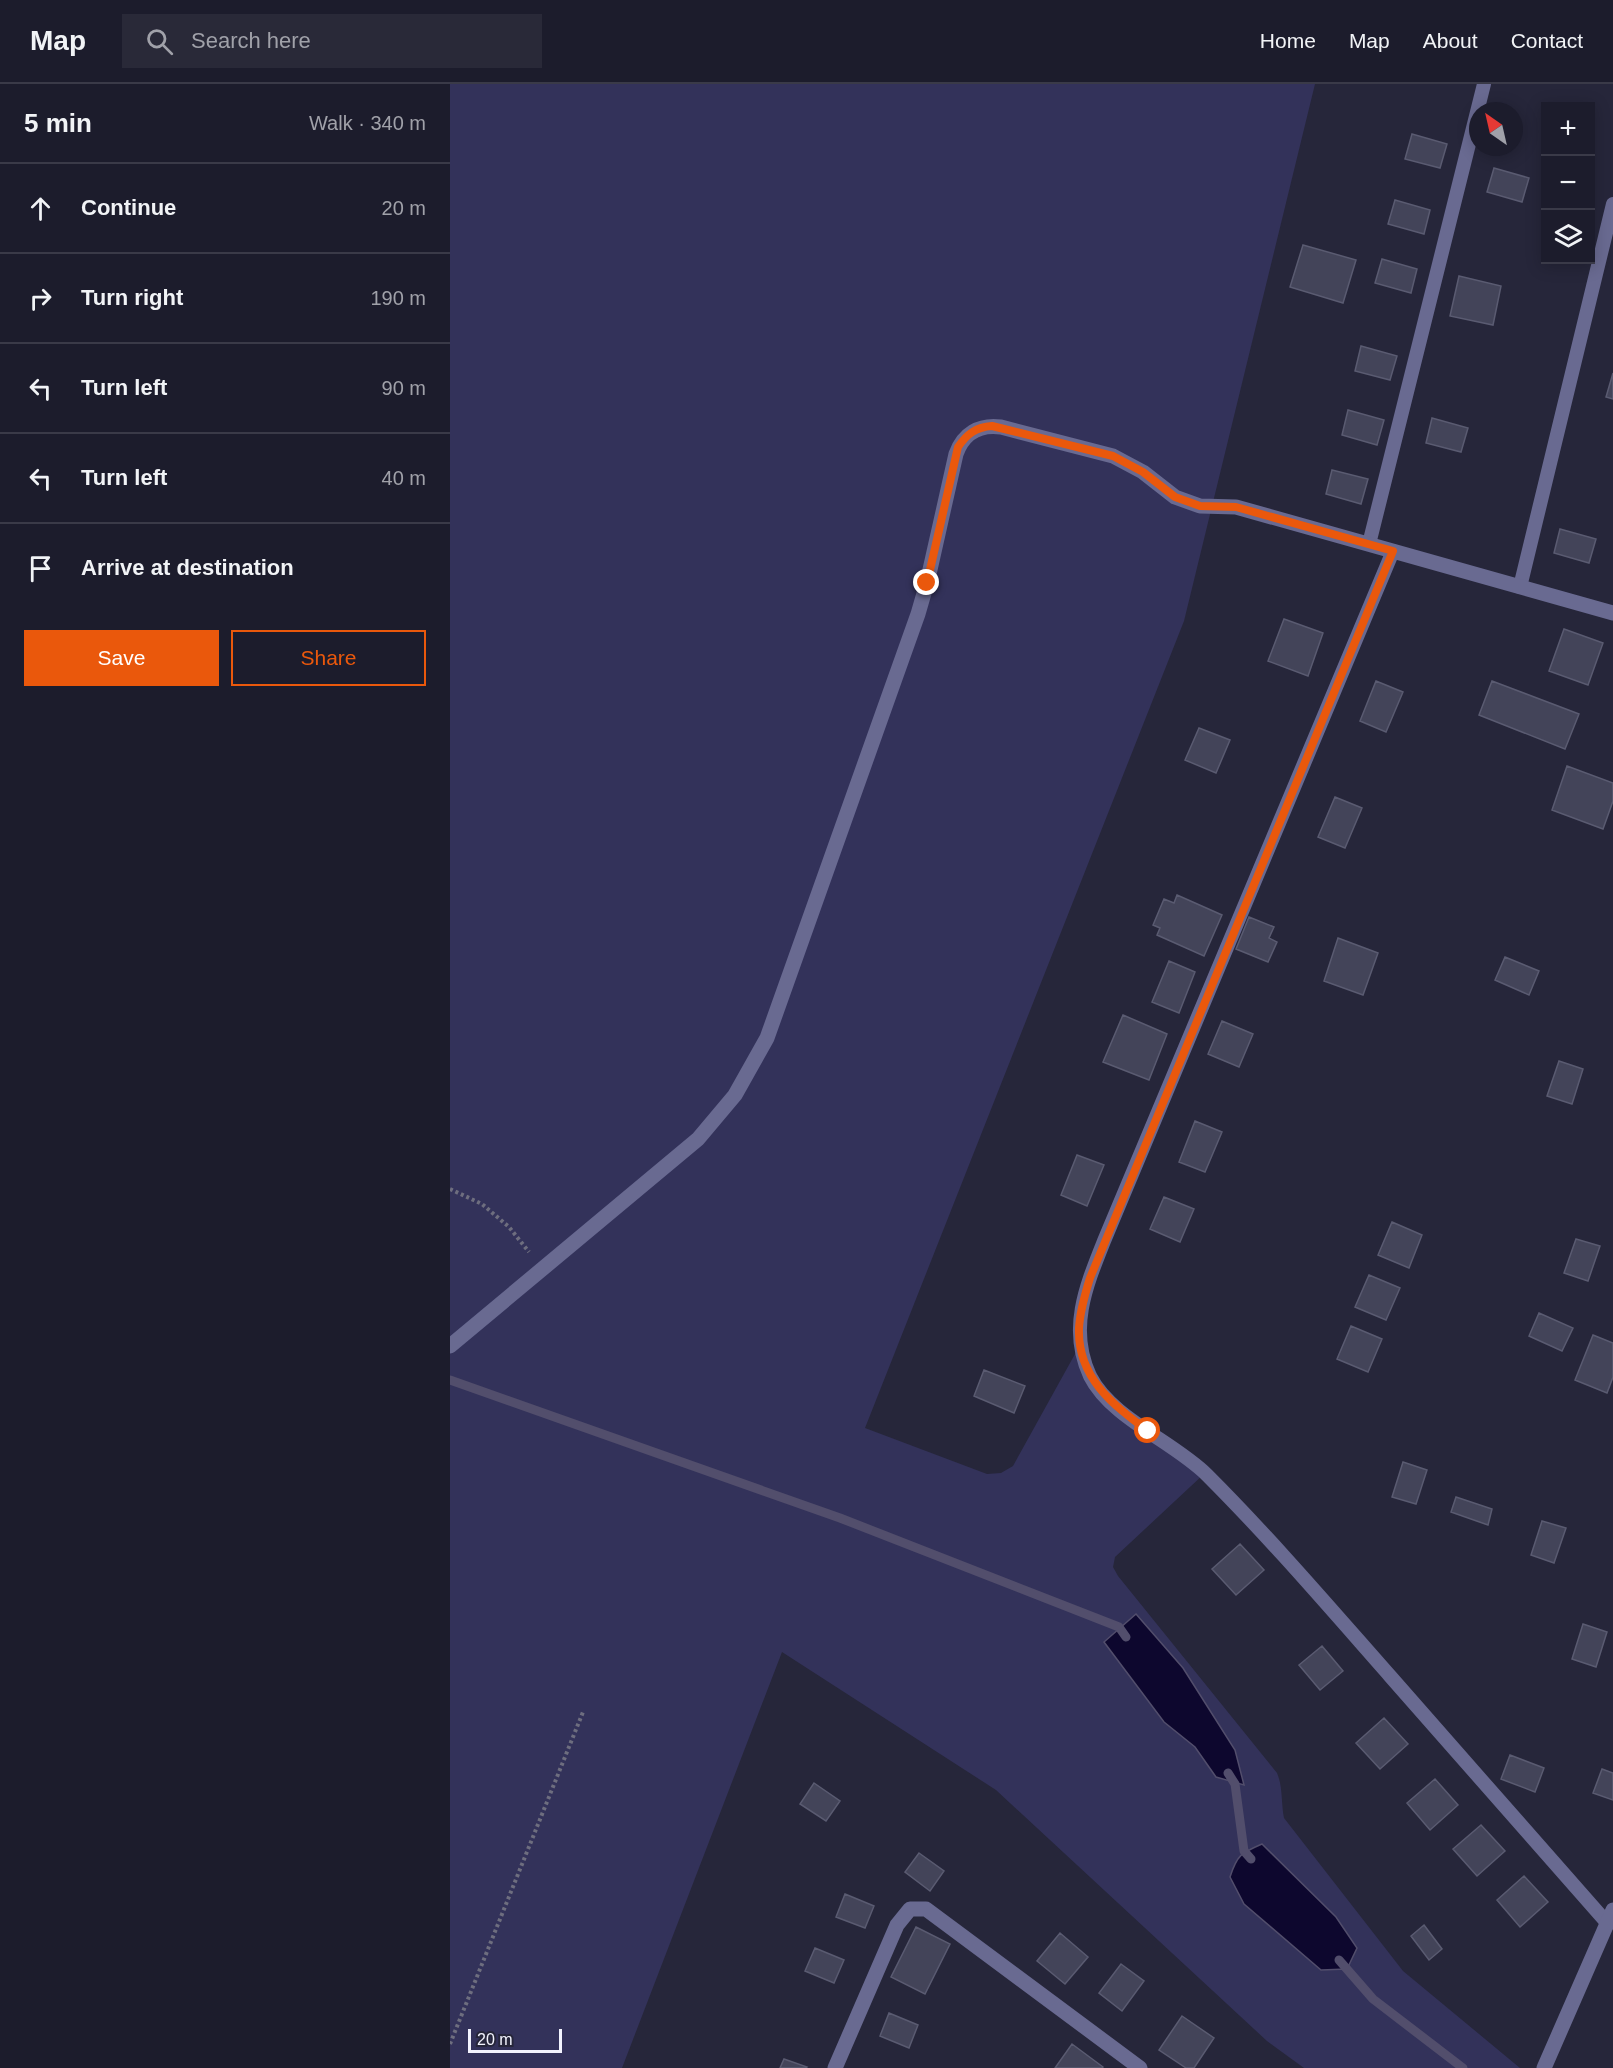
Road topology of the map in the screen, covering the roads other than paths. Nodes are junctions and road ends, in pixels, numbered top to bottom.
1 (1484, 84) edge
2 (1613, 204) edge
3 (1369, 544) junction
4 (1393, 551) junction
5 (1520, 587) junction
6 (1613, 614) edge
7 (450, 1346) edge
8 (1610, 1917) edge
9 (835, 2068) edge
10 (1140, 2068) edge
11 (1544, 2068) edge

1 - 3 lane
2 - 5 lane
3 - 4 street
3 - 7 street
4 - 5 street
4 - 8 lane
5 - 6 street
8 - 11 street
9 - 10 street

